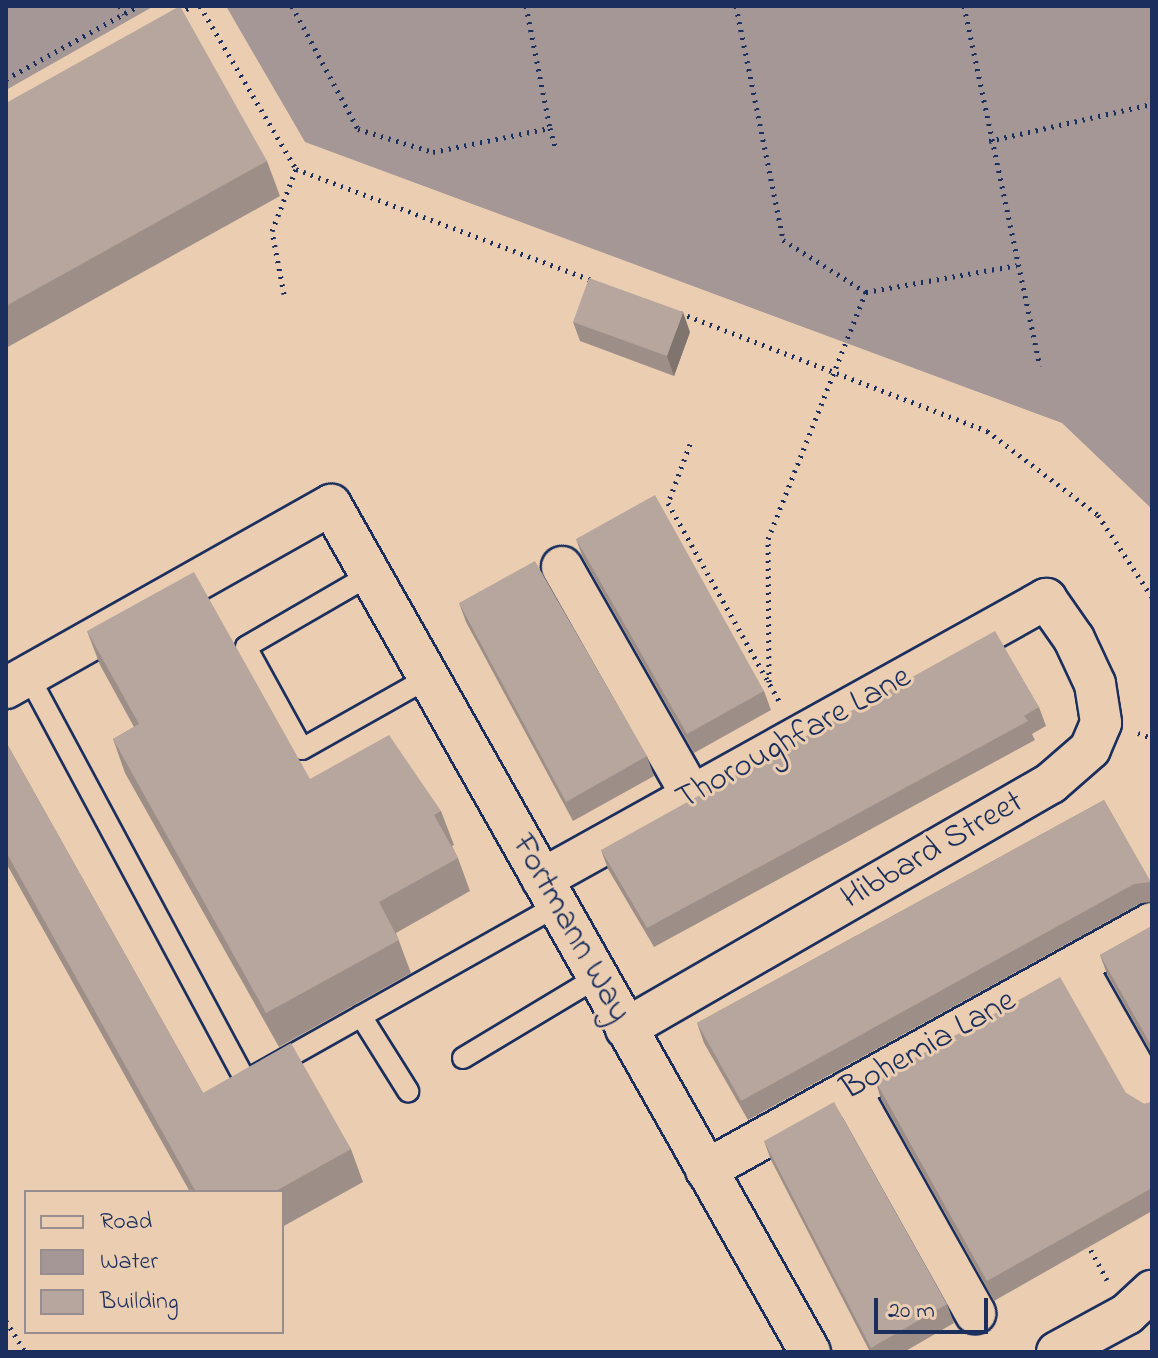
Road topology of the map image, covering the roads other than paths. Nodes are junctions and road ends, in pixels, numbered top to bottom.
1 (562, 567) dead end
2 (370, 575) junction
3 (1046, 599) joint
4 (428, 678) junction
5 (17, 682) edge
6 (692, 796) junction
7 (550, 893) junction
8 (1152, 923) edge
9 (1076, 966) junction
10 (598, 977) junction
11 (361, 1016) junction
12 (626, 1028) junction
13 (463, 1058) dead end
14 (850, 1090) junction
15 (408, 1091) dead end
16 (1152, 1100) edge
17 (706, 1170) junction
18 (1139, 1302) edge
19 (975, 1313) dead end
20 (810, 1352) edge
21 (1057, 1352) edge

1 - 6 street
2 - 4 street, Fortmann Way
2 - 4 lane
2 - 5 street, Fortmann Way
3 - 6 street, Thoroughfare Lane
3 - 12 street, Hibbard Street
4 - 7 street, Fortmann Way
5 - 11 lane
6 - 7 street, Thoroughfare Lane
7 - 10 street, Fortmann Way
7 - 11 lane
8 - 9 street, Bohemia Lane
9 - 14 street, Bohemia Lane
9 - 16 street
10 - 12 street, Fortmann Way
10 - 13 lane
11 - 15 lane
12 - 17 street, Fortmann Way
14 - 17 street, Bohemia Lane
14 - 19 street
17 - 20 street, Fortmann Way
18 - 21 street

